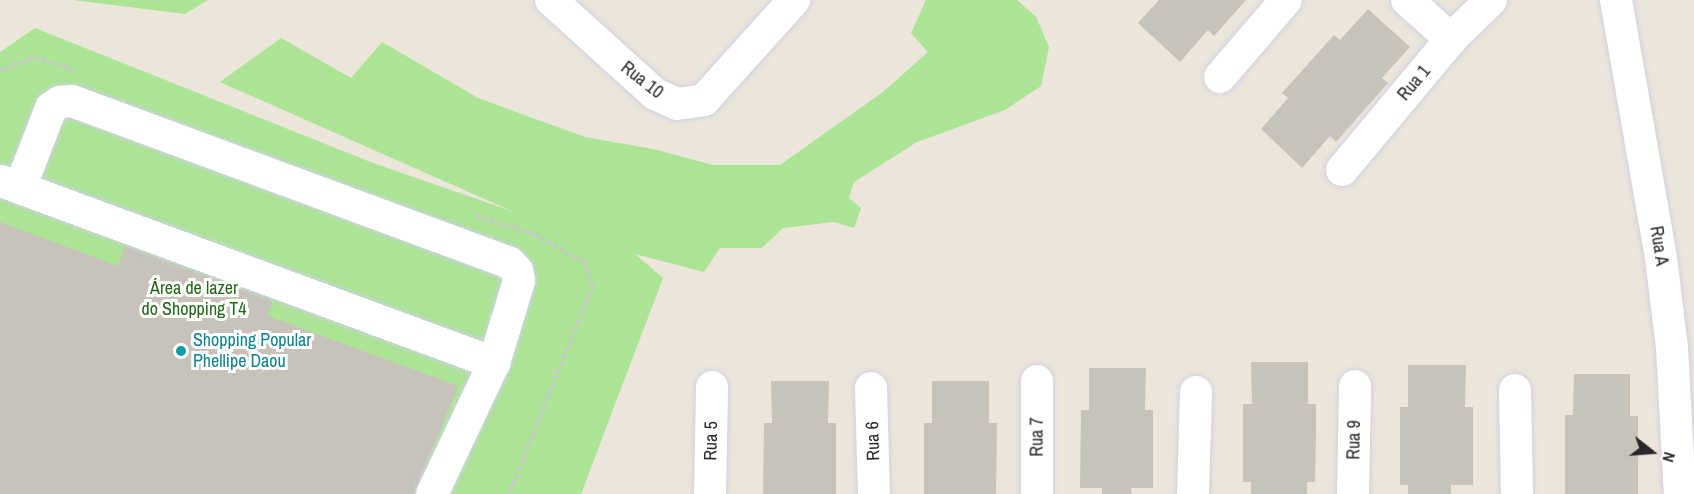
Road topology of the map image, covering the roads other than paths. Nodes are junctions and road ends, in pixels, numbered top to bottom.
1 (551, 0) edge
2 (794, 0) edge
3 (1286, 0) edge
4 (1407, 0) edge
5 (1491, 0) edge
6 (1616, 0) edge
7 (1451, 39) junction
8 (1220, 77) dead end
9 (1342, 170) dead end
10 (10, 184) edge
11 (1683, 348) edge
12 (494, 363) junction
13 (1037, 381) dead end
14 (1355, 386) dead end
15 (712, 387) dead end
16 (871, 388) dead end
17 (1515, 390) dead end
18 (1196, 392) dead end
19 (432, 494) edge
20 (710, 494) edge
21 (874, 494) edge
22 (1037, 494) edge
23 (1192, 494) edge
24 (1353, 494) edge
25 (1517, 494) edge
26 (1680, 494) edge

1 - 2 street, Rua 10
3 - 8 street
4 - 7 street
5 - 7 street, Rua 1
6 - 11 street, Rua A
7 - 9 street, Rua 1
10 - 12 street
10 - 12 street
11 - 26 street, Rua A
12 - 19 street
13 - 22 street, Rua 7
14 - 24 street, Rua 9
15 - 20 street, Rua 5
16 - 21 street, Rua 6
17 - 25 street
18 - 23 street

